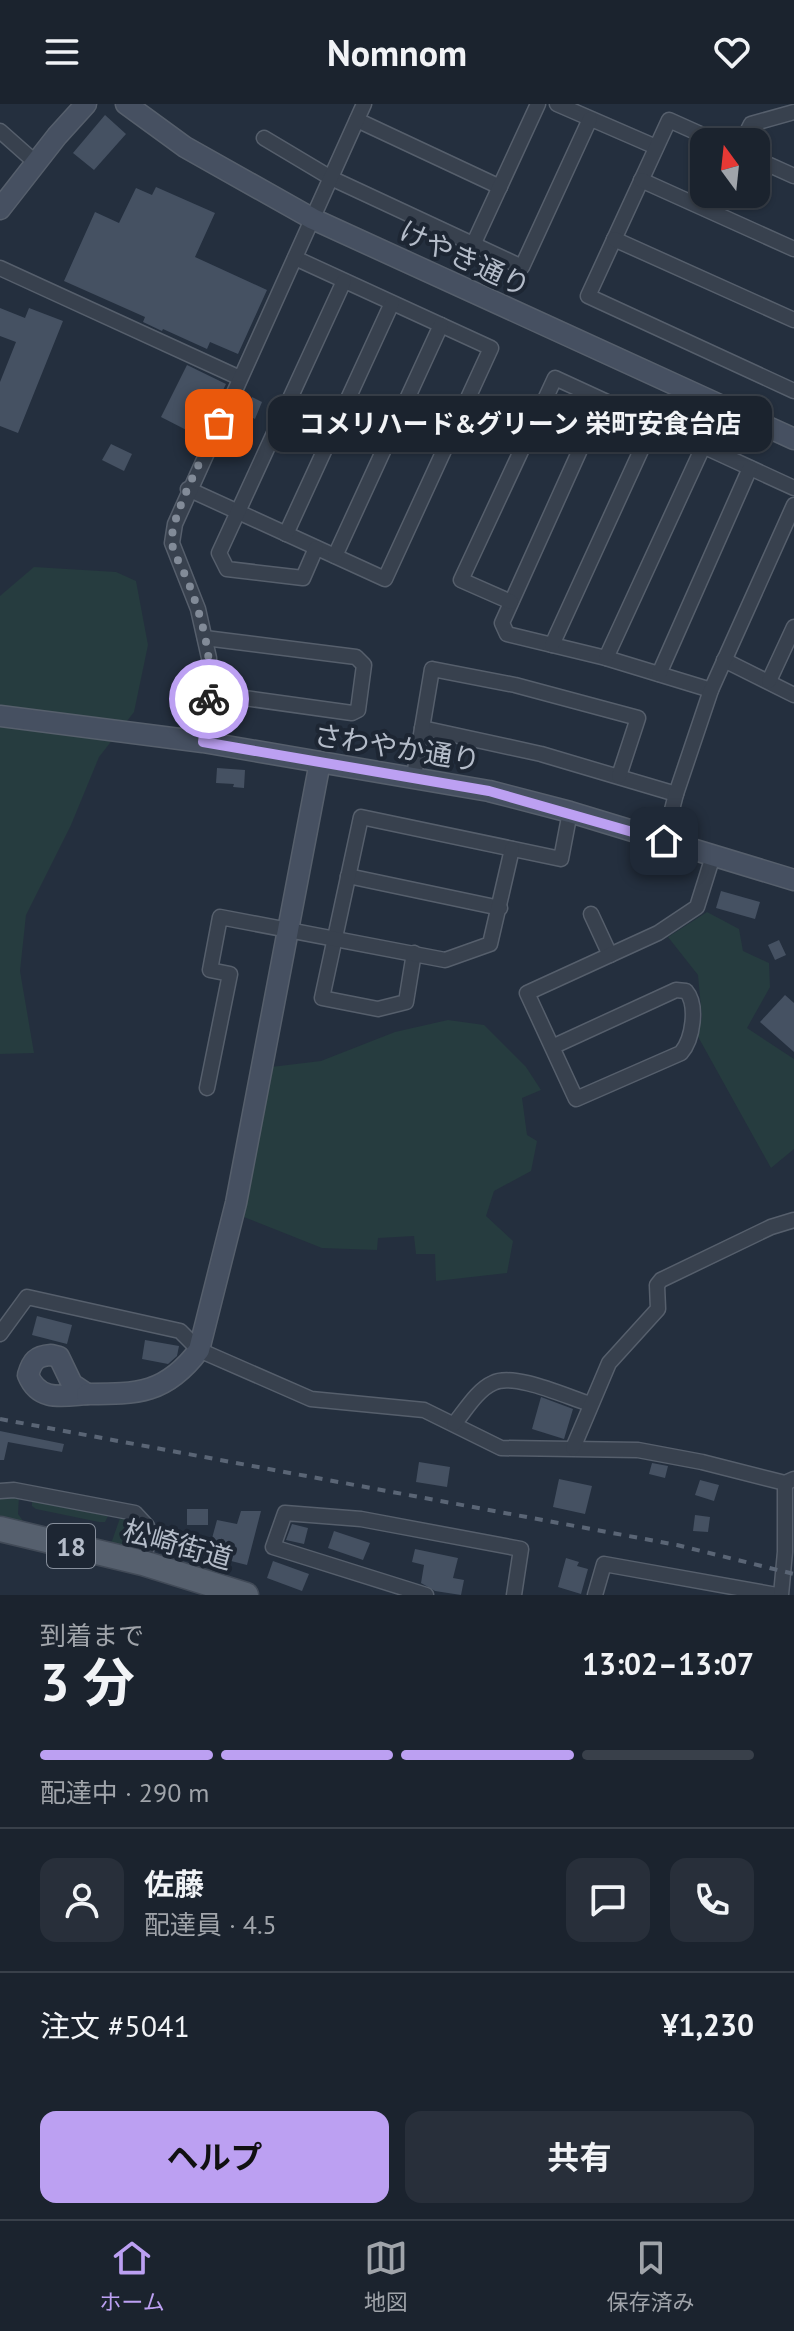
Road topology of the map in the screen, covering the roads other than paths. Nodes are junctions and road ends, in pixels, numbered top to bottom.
1 (86, 104) edge
2 (126, 104) edge
3 (364, 104) edge
4 (538, 104) edge
5 (557, 104) edge
6 (794, 112) edge
7 (590, 119) junction
8 (357, 120) junction
9 (749, 128) edge
10 (690, 129) edge
11 (0, 131) edge
12 (264, 138) dead end
13 (656, 147) junction
14 (35, 162) junction
15 (770, 165) edge
16 (794, 176) edge
17 (331, 178) junction
18 (641, 180) junction
19 (500, 187) junction
20 (0, 209) edge
21 (313, 219) junction
22 (614, 239) junction
23 (473, 245) junction
24 (794, 249) edge
25 (295, 258) junction
26 (0, 268) edge
27 (344, 281) junction
28 (392, 303) junction
29 (794, 320) edge
30 (441, 325) junction
31 (240, 378) junction
32 (794, 391) edge
33 (602, 401) junction
34 (653, 424) junction
35 (794, 439) edge
36 (703, 447) junction
37 (750, 468) junction
38 (794, 488) edge
39 (188, 489) junction
40 (794, 505) edge
41 (238, 512) junction
42 (286, 534) junction
43 (316, 548) junction
44 (335, 556) junction
45 (511, 602) junction
46 (794, 627) edge
47 (205, 638) junction
48 (552, 645) junction
49 (606, 658) junction
50 (724, 660) junction
51 (659, 674) junction
52 (769, 681) junction
53 (711, 690) junction
54 (209, 693) junction
55 (794, 695) edge
56 (0, 716) edge
57 (422, 728) junction
58 (203, 742) junction
59 (320, 762) junction
60 (414, 776) junction
61 (619, 776) junction
62 (676, 794) junction
63 (570, 812) junction
64 (664, 841) junction
65 (512, 849) junction
66 (713, 856) junction
67 (348, 876) junction
68 (794, 880) edge
69 (500, 908) junction
70 (591, 914) dead end
71 (289, 930) junction
72 (335, 938) junction
73 (414, 953) junction
74 (610, 955) junction
75 (552, 1047) junction
76 (207, 1088) dead end
77 (794, 1220) edge
78 (0, 1334) edge
79 (199, 1350) junction
80 (87, 1394) dead end
81 (590, 1404) junction
82 (454, 1424) junction
83 (573, 1448) junction
84 (789, 1481) edge
85 (0, 1491) edge
86 (0, 1529) edge
87 (143, 1563) junction
88 (246, 1595) edge
89 (426, 1595) edge
90 (514, 1595) edge
91 (595, 1595) edge
92 (779, 1595) edge

1 - 14 street
2 - 21 street, けやき通り
3 - 8 street
4 - 19 street
5 - 7 street
6 - 9 street
7 - 13 street
7 - 23 street
8 - 17 street
8 - 19 street
10 - 13 street
11 - 14 street
12 - 17 street
13 - 18 street
14 - 20 street
15 - 16 street
17 - 21 street
17 - 23 street
18 - 22 street
18 - 24 street
19 - 23 street
21 - 25 street
21 - 35 street, けやき通り
22 - 29 street
22 - 32 street
25 - 27 street
25 - 31 street
26 - 31 street
27 - 28 street
27 - 41 street
28 - 30 street
28 - 42 street
30 - 44 street
30 - 44 street
31 - 39 street
33 - 34 street
33 - 45 street
33 - 45 street
34 - 36 street
34 - 48 street
36 - 37 street
36 - 49 street
37 - 38 street
37 - 51 street
39 - 41 street
39 - 47 street
40 - 50 street
41 - 42 street
41 - 43 street
42 - 43 street
43 - 44 street
45 - 48 street
46 - 52 street
47 - 54 street
47 - 54 street
48 - 49 street
49 - 51 street
50 - 52 street
50 - 53 street
51 - 53 street
52 - 55 street
53 - 62 street
54 - 58 street
56 - 58 street, さわやか通り
57 - 60 street
57 - 61 street
57 - 61 street
58 - 59 street, さわやか通り
59 - 60 street, さわやか通り
59 - 71 street
60 - 63 street, さわやか通り
61 - 62 street
62 - 64 street
63 - 64 street, さわやか通り
63 - 65 street
64 - 66 street, さわやか通り
65 - 67 street
65 - 69 street
66 - 68 street, さわやか通り
66 - 74 street
67 - 69 street
67 - 72 street
69 - 73 street
70 - 74 street
71 - 72 street
71 - 76 street
71 - 79 street
72 - 73 street
72 - 73 street
74 - 75 street
75 - 75 street
77 - 81 street
78 - 79 street
79 - 80 street
79 - 82 street
81 - 82 street
81 - 83 street
82 - 83 street
83 - 84 street
84 - 92 street
85 - 87 street
86 - 87 main road, 松崎街道 / 18
87 - 88 main road, 松崎街道 / 18
89 - 90 street
91 - 92 street

